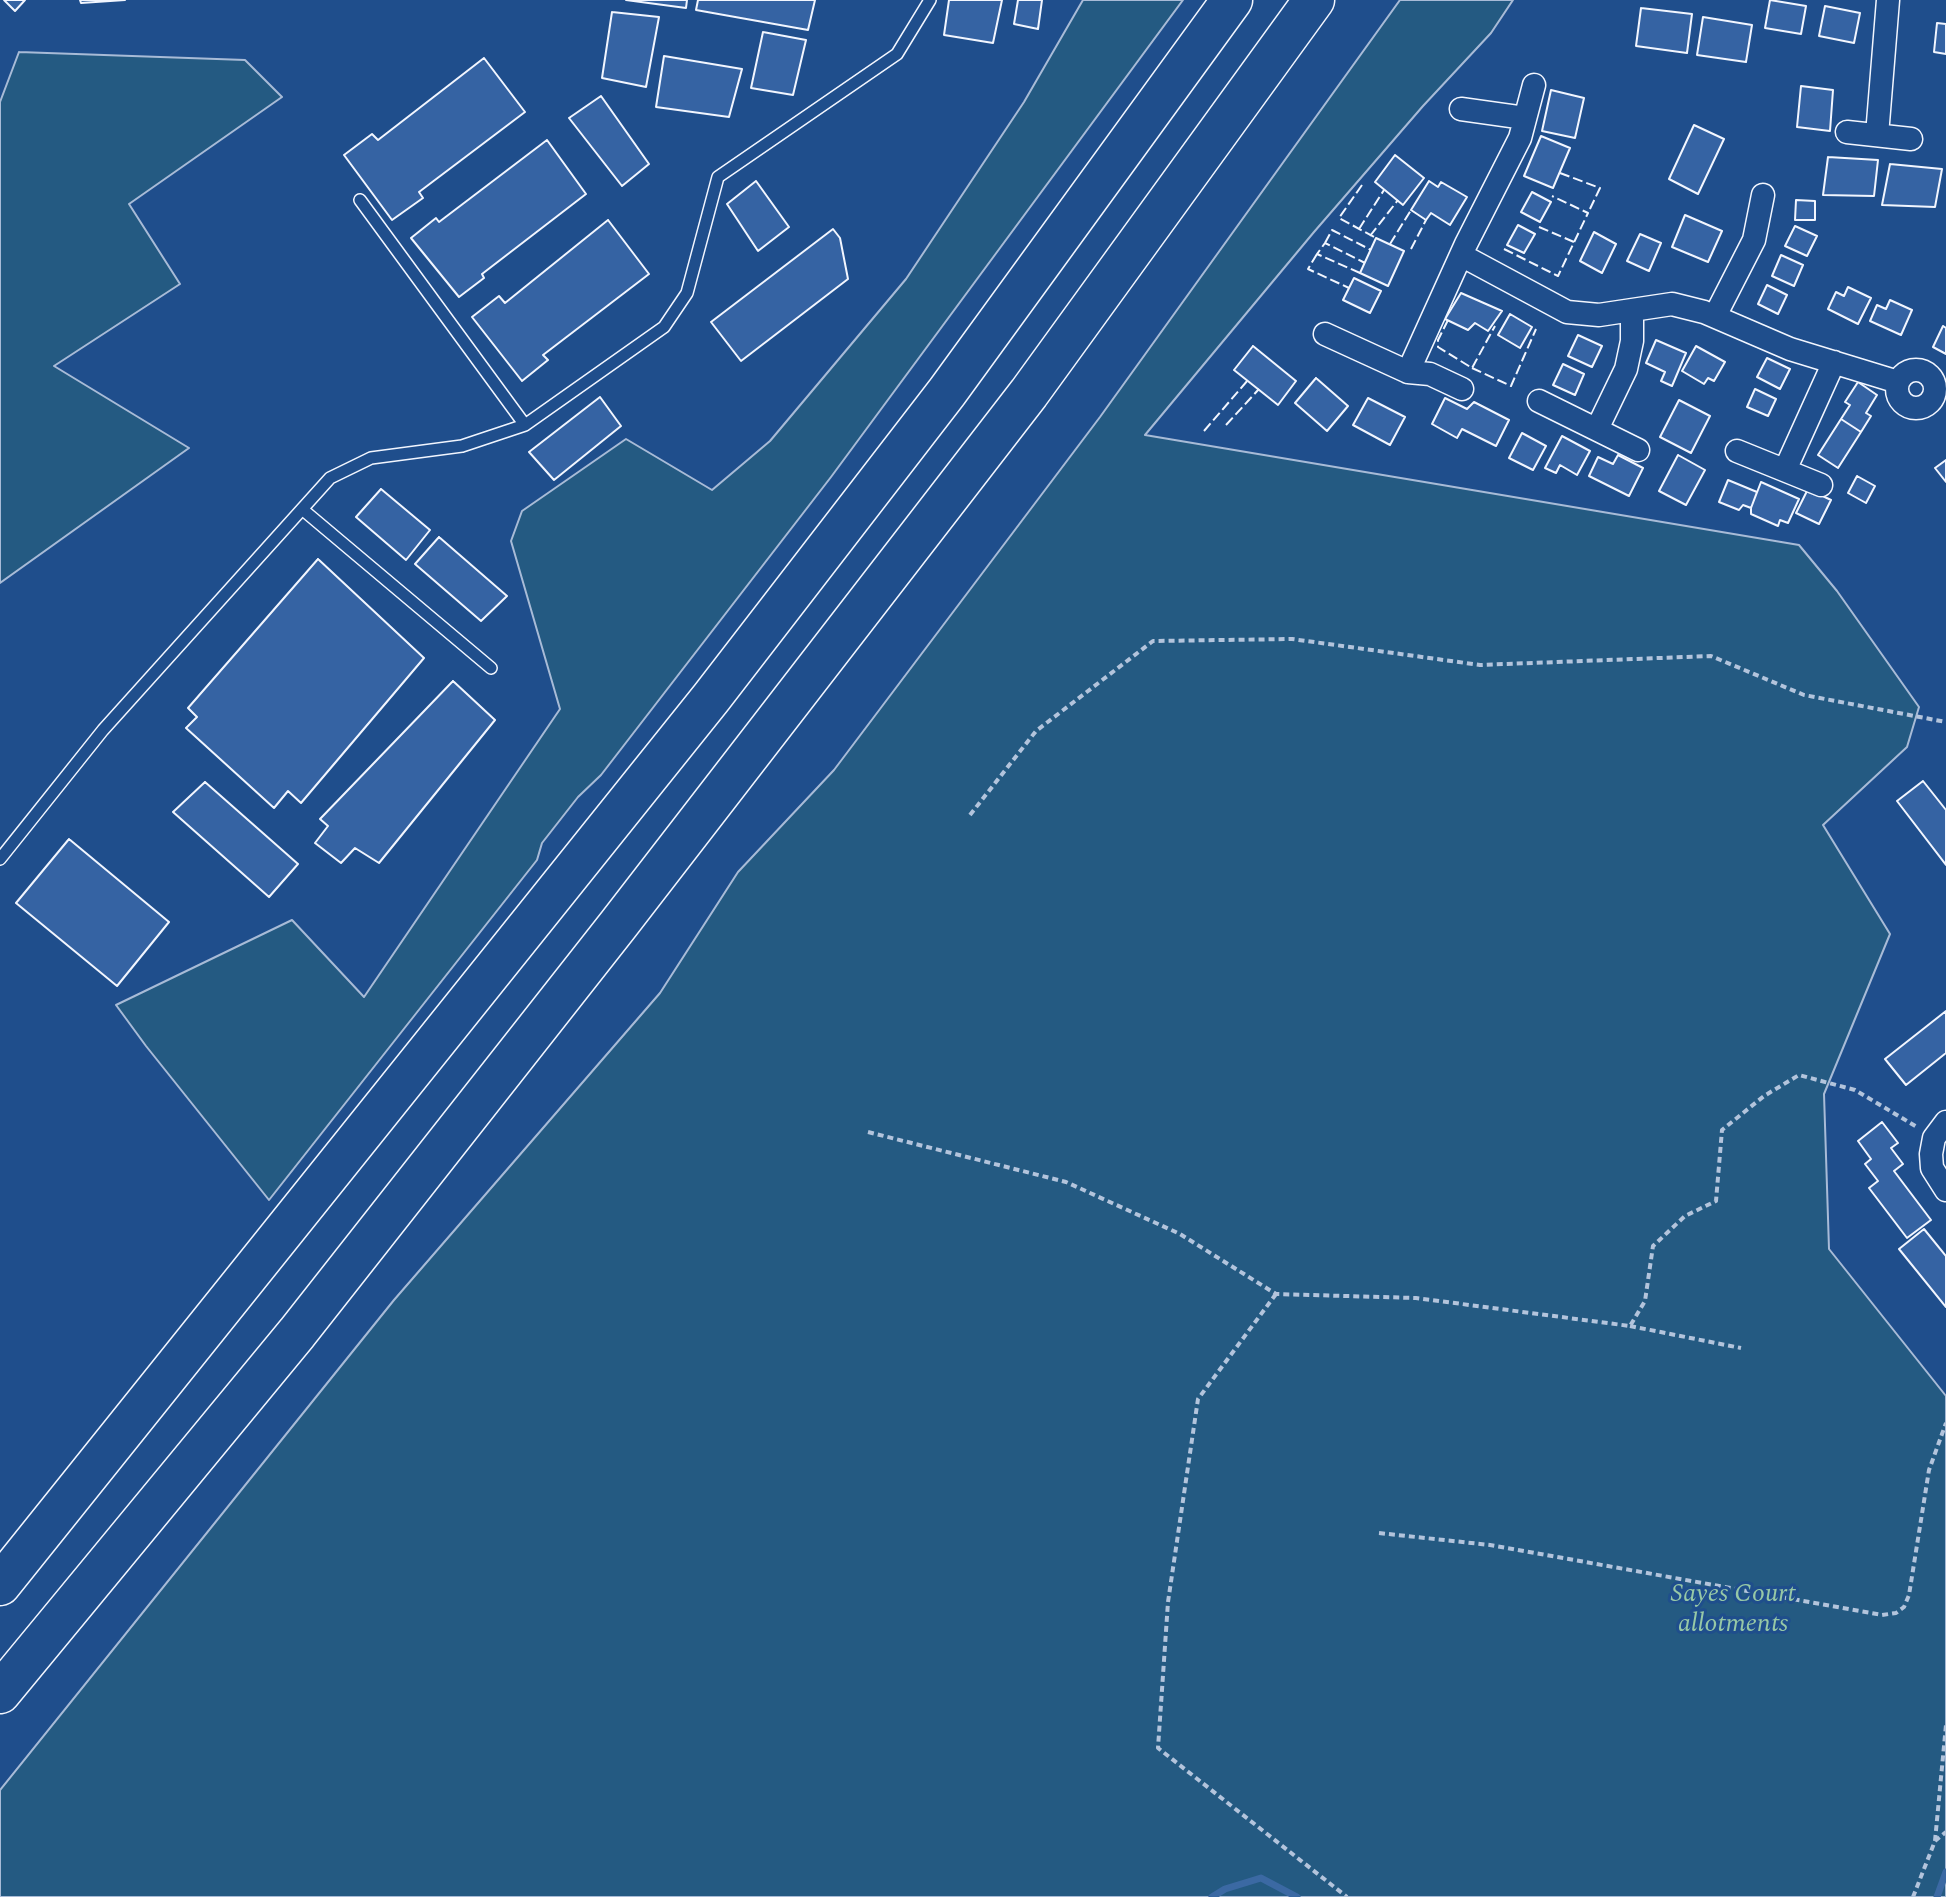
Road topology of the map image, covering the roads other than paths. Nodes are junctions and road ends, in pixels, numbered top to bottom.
1 (930, 0) edge
2 (1232, 0) edge
3 (1314, 0) edge
4 (1888, 0) edge
5 (1534, 85) dead end
6 (1461, 109) dead end
7 (1525, 118) junction
8 (1847, 132) dead end
9 (1877, 135) junction
10 (1911, 139) dead end
11 (1763, 195) dead end
12 (360, 200) dead end
13 (1461, 255) junction
14 (1632, 311) junction
15 (1715, 316) junction
16 (1325, 334) dead end
17 (1834, 362) junction
18 (1408, 372) junction
19 (1462, 389) dead end
20 (1940, 393) edge
21 (1539, 401) dead end
22 (525, 425) junction
23 (1597, 429) junction
24 (1638, 450) dead end
25 (1737, 451) dead end
26 (1785, 470) junction
27 (1821, 485) dead end
28 (302, 509) junction
29 (491, 668) dead end
30 (0, 859) edge
31 (1940, 1130) edge
32 (1946, 1190) edge
33 (0, 1585) edge
34 (0, 1693) edge

1 - 22 lane
2 - 33 highway
3 - 34 highway
4 - 9 street
5 - 7 street
6 - 7 street
7 - 13 street
8 - 9 street
9 - 10 street
11 - 15 street
12 - 22 lane
13 - 14 street
13 - 18 street
14 - 15 street
14 - 23 street
15 - 17 street
16 - 18 street
17 - 20 street
17 - 26 street
18 - 19 street
21 - 23 street
22 - 28 lane
23 - 24 street
25 - 26 street
26 - 27 street
28 - 29 lane
28 - 30 lane
31 - 32 street

